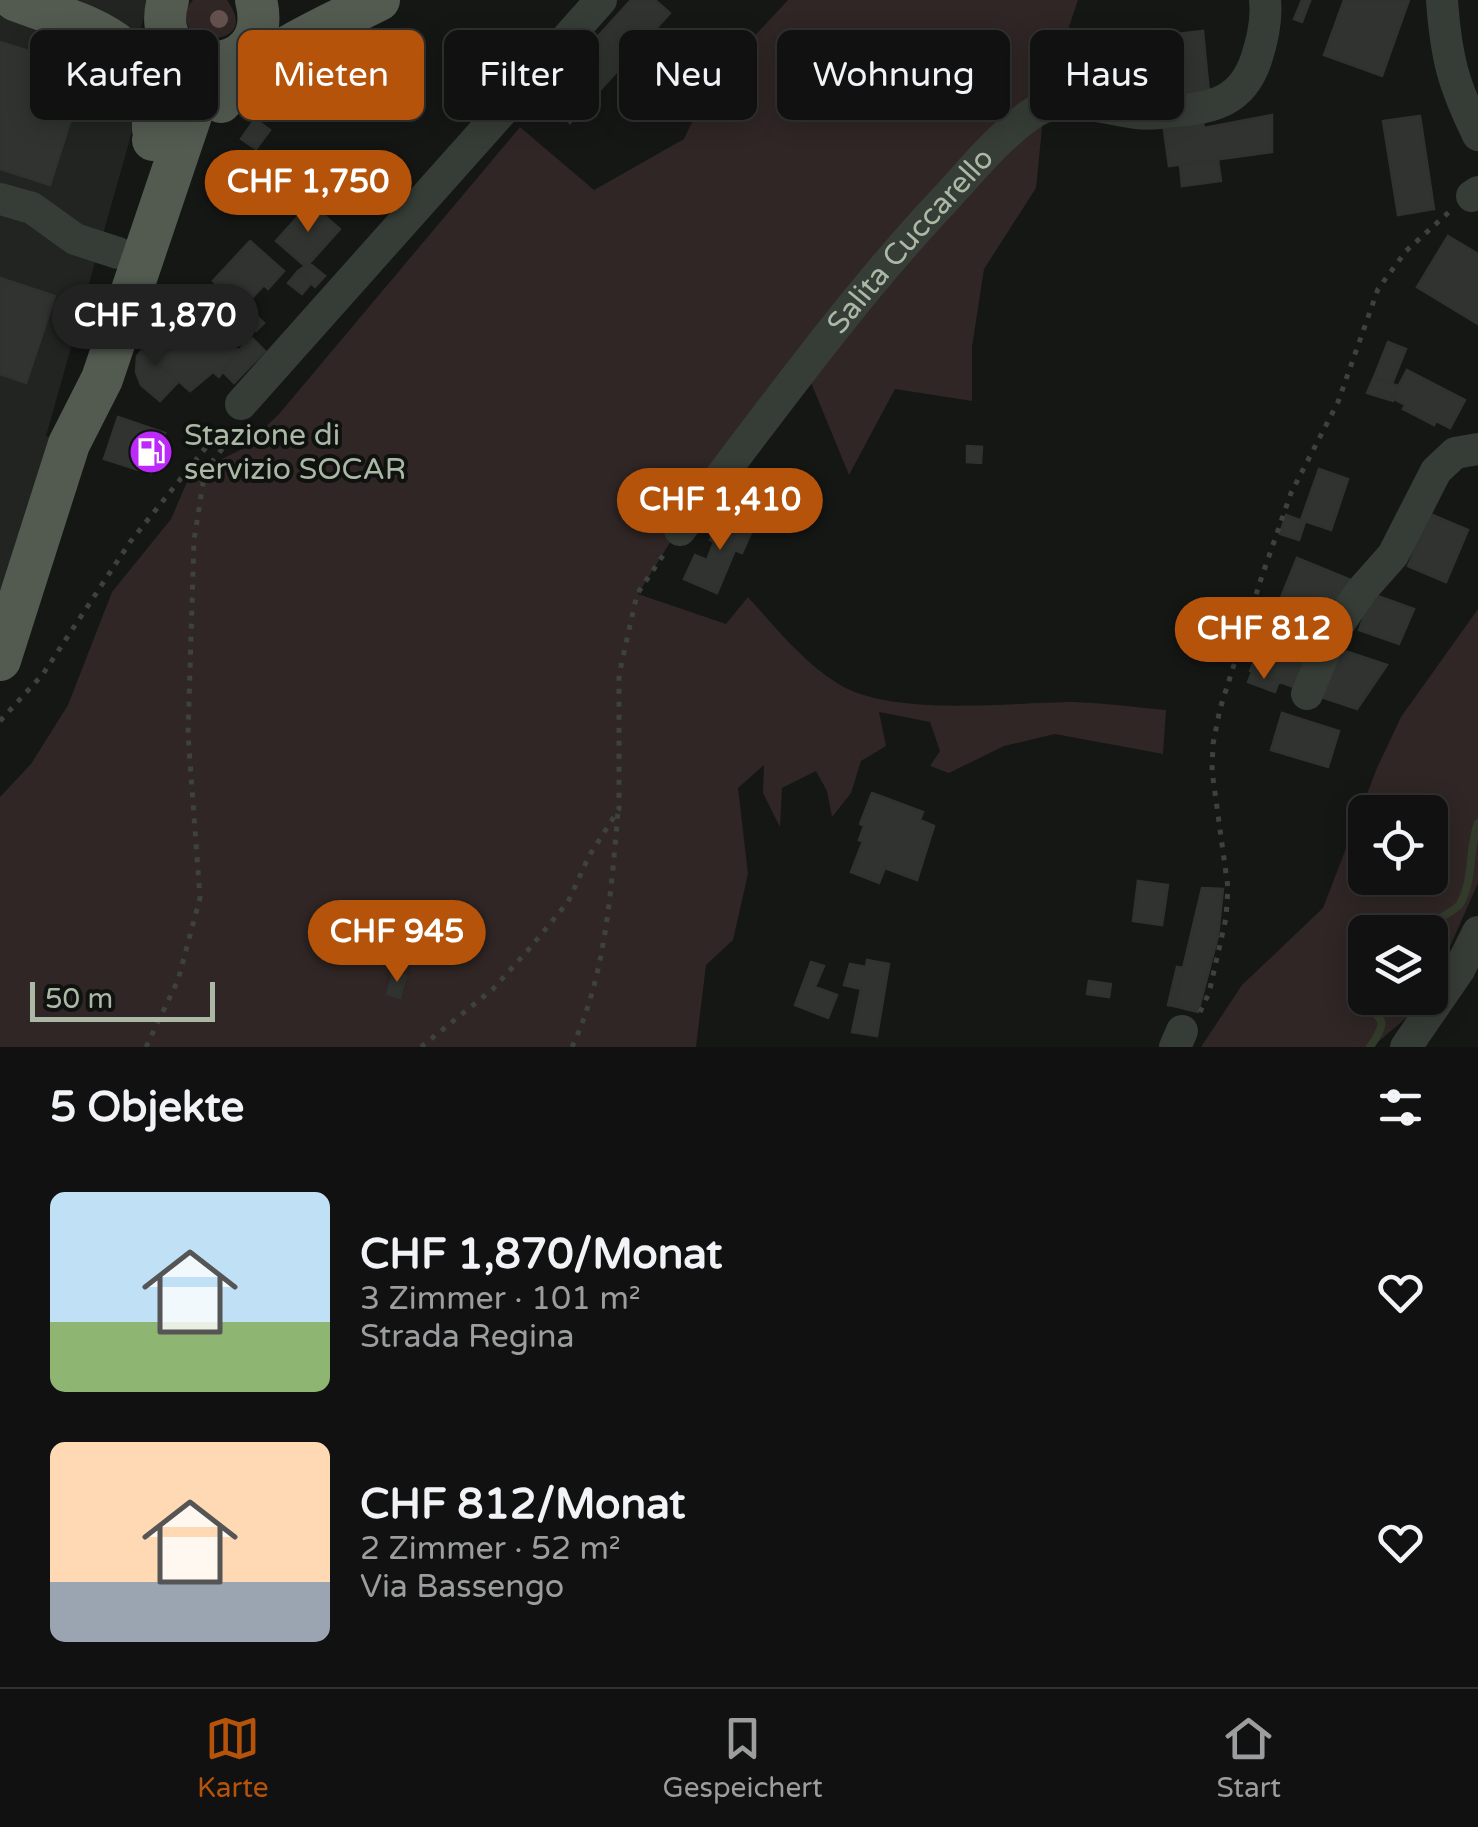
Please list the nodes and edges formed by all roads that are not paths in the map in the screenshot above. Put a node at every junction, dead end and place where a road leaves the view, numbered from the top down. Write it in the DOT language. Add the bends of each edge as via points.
graph roads {
  1 [pos="15,0"];
  2 [pos="256,0"];
  3 [pos="340,0"];
  4 [pos="378,0"];
  5 [pos="600,0"];
  6 [pos="1265,0"];
  7 [pos="1442,0"];
  8 [pos="73,11"];
  9 [pos="170,28"];
  10 [pos="237,56"];
  11 [pos="1478,136"];
  12 [pos="150,150"];
  13 [pos="0,198"];
  14 [pos="126,268"];
  15 [pos="243,412"];
  16 [pos="1478,449"];
  17 [pos="680,530"];
  18 [pos="4,632"];
  19 [pos="1307,694"];
  20 [pos="1478,932"];
  21 [pos="1406,1047"];
  1 -- 8 [label="main road"];
  2 -- 10 [label="main road" via="258,27"];
  3 -- 10 [label="main road"];
  4 -- 14 [label="main road" via="276,54 224,98"];
  5 -- 15 [label="street"];
  6 -- 17 [label="street, Salita Cuccarello" via="1252,74 1236,96 1218,106 1142,114 1059,105 1037,110 1007,133 902,247"];
  7 -- 11 [label="street" via="1455,88"];
  8 -- 9 [label="main road"];
  8 -- 12 [label="main road" via="139,65 152,101"];
  9 -- 10 [label="main road" via="186,56 200,62"];
  9 -- 12 [label="main road" via="175,67"];
  10 -- 14 [label="main road" via="200,88"];
  12 -- 14 [label="main road"];
  13 -- 14 [label="street" via="32,208"];
  14 -- 18 [label="main road" via="102,379 69,444"];
  16 -- 19 [label="street" via="1455,453 1436,470 1393,555 1332,634"];
  20 -- 21 [label="street"];
}
